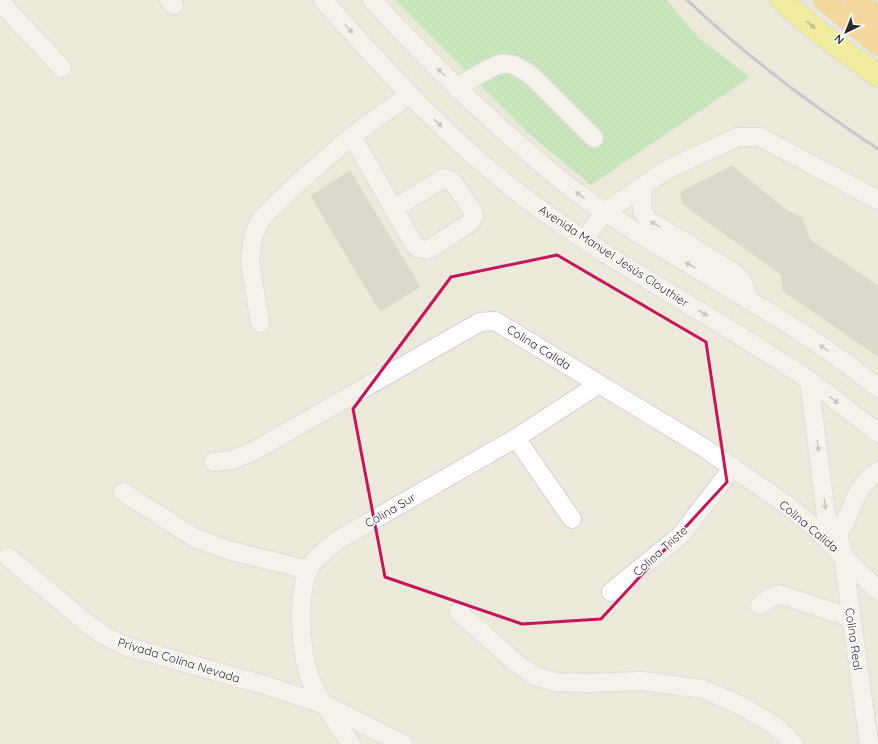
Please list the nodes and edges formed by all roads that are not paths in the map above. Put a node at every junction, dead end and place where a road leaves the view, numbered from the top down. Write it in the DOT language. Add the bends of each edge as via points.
graph roads {
  1 [pos="323,0"];
  2 [pos="372,0"];
  3 [pos="781,0"];
  4 [pos="825,0"];
  5 [pos="857,0"];
  6 [pos="868,0"];
  7 [pos="0,2"];
  8 [pos="878,8"];
  9 [pos="878,18"];
  10 [pos="878,44"];
  11 [pos="62,68"];
  12 [pos="878,76"];
  13 [pos="456,88"];
  14 [pos="409,95"];
  15 [pos="352,136"];
  16 [pos="594,138"];
  17 [pos="642,187"];
  18 [pos="878,200"];
  19 [pos="393,209"];
  20 [pos="605,212"];
  21 [pos="584,239"];
  22 [pos="747,298"];
  23 [pos="260,323"];
  24 [pos="808,380"];
  25 [pos="599,384"];
  26 [pos="878,388"];
  27 [pos="878,433"];
  28 [pos="516,438"];
  29 [pos="214,462"];
  30 [pos="733,467"];
  31 [pos="878,471"];
  32 [pos="123,492"];
  33 [pos="572,519"];
  34 [pos="838,534"];
  35 [pos="843,555"];
  36 [pos="8,557"];
  37 [pos="308,570"];
  38 [pos="878,590"];
  39 [pos="611,592"];
  40 [pos="760,605"];
  41 [pos="459,612"];
  42 [pos="851,618"];
  43 [pos="326,705"];
  44 [pos="351,744"];
  45 [pos="403,744"];
  46 [pos="794,744"];
  47 [pos="869,744"];
  1 -- 14 [label="street, Avenida Manuel Jesús Clouthier, one-way"];
  13 -- 2 [label="street, one-way"];
  3 -- 12 [label="main road, one-way"];
  4 -- 10 [label="highway"];
  5 -- 9 [label="highway"];
  6 -- 8 [label="main road"];
  7 -- 11 [label="street"];
  13 -- 16 [label="street" via="501,64 513,65 533,77"];
  20 -- 13 [label="street, one-way" via="534,158"];
  14 -- 15 [label="street"];
  14 -- 21 [label="street, Avenida Manuel Jesús Clouthier, one-way" via="468,152 529,201"];
  15 -- 19 [label="street"];
  15 -- 23 [label="street" via="280,200 263,217 256,229 250,262"];
  17 -- 18 [label="street" via="666,170 738,137 750,136 760,137"];
  17 -- 20 [label="street"];
  22 -- 17 [label="street, one-way" via="742,280 732,271 648,220 642,211"];
  20 -- 21 [label="street"];
  22 -- 20 [label="street, one-way"];
  21 -- 24 [label="street, Avenida Manuel Jesús Clouthier, one-way"];
  26 -- 22 [label="street, one-way" via="819,345"];
  24 -- 27 [label="street, Avenida Manuel Jesús Clouthier, one-way"];
  24 -- 34 [label="street, Colina Real, one-way" via="826,515"];
  25 -- 28 [label="street, Colina Sur"];
  25 -- 29 [label="street, Colina Calida" via="502,324 495,321 480,322 252,452 232,460"];
  25 -- 30 [label="street, Colina Calida"];
  28 -- 33 [label="street"];
  28 -- 37 [label="street, Colina Sur" via="338,540 320,554"];
  30 -- 35 [label="street, Colina Calida" via="792,510"];
  30 -- 39 [label="street, Colina Triste" via="681,535"];
  31 -- 34 [label="street" via="856,492 848,518"];
  32 -- 37 [label="street" via="195,538 228,550"];
  34 -- 35 [label="street, Colina Real"];
  35 -- 38 [label="street, Colina Calida"];
  35 -- 42 [label="street, Colina Real"];
  36 -- 43 [label="street, Privada Colina Nevada" via="89,625 125,646"];
  37 -- 43 [label="street, Colina Sur" via="302,605 303,654 317,693"];
  40 -- 42 [label="street" via="779,594"];
  41 -- 46 [label="street" via="515,662 535,676 555,682 642,681 703,689 740,705 774,725"];
  42 -- 47 [label="street, Colina Real"];
  43 -- 44 [label="street, Colina Sur"];
  43 -- 45 [label="street, Privada Colina Nevada"];
}
